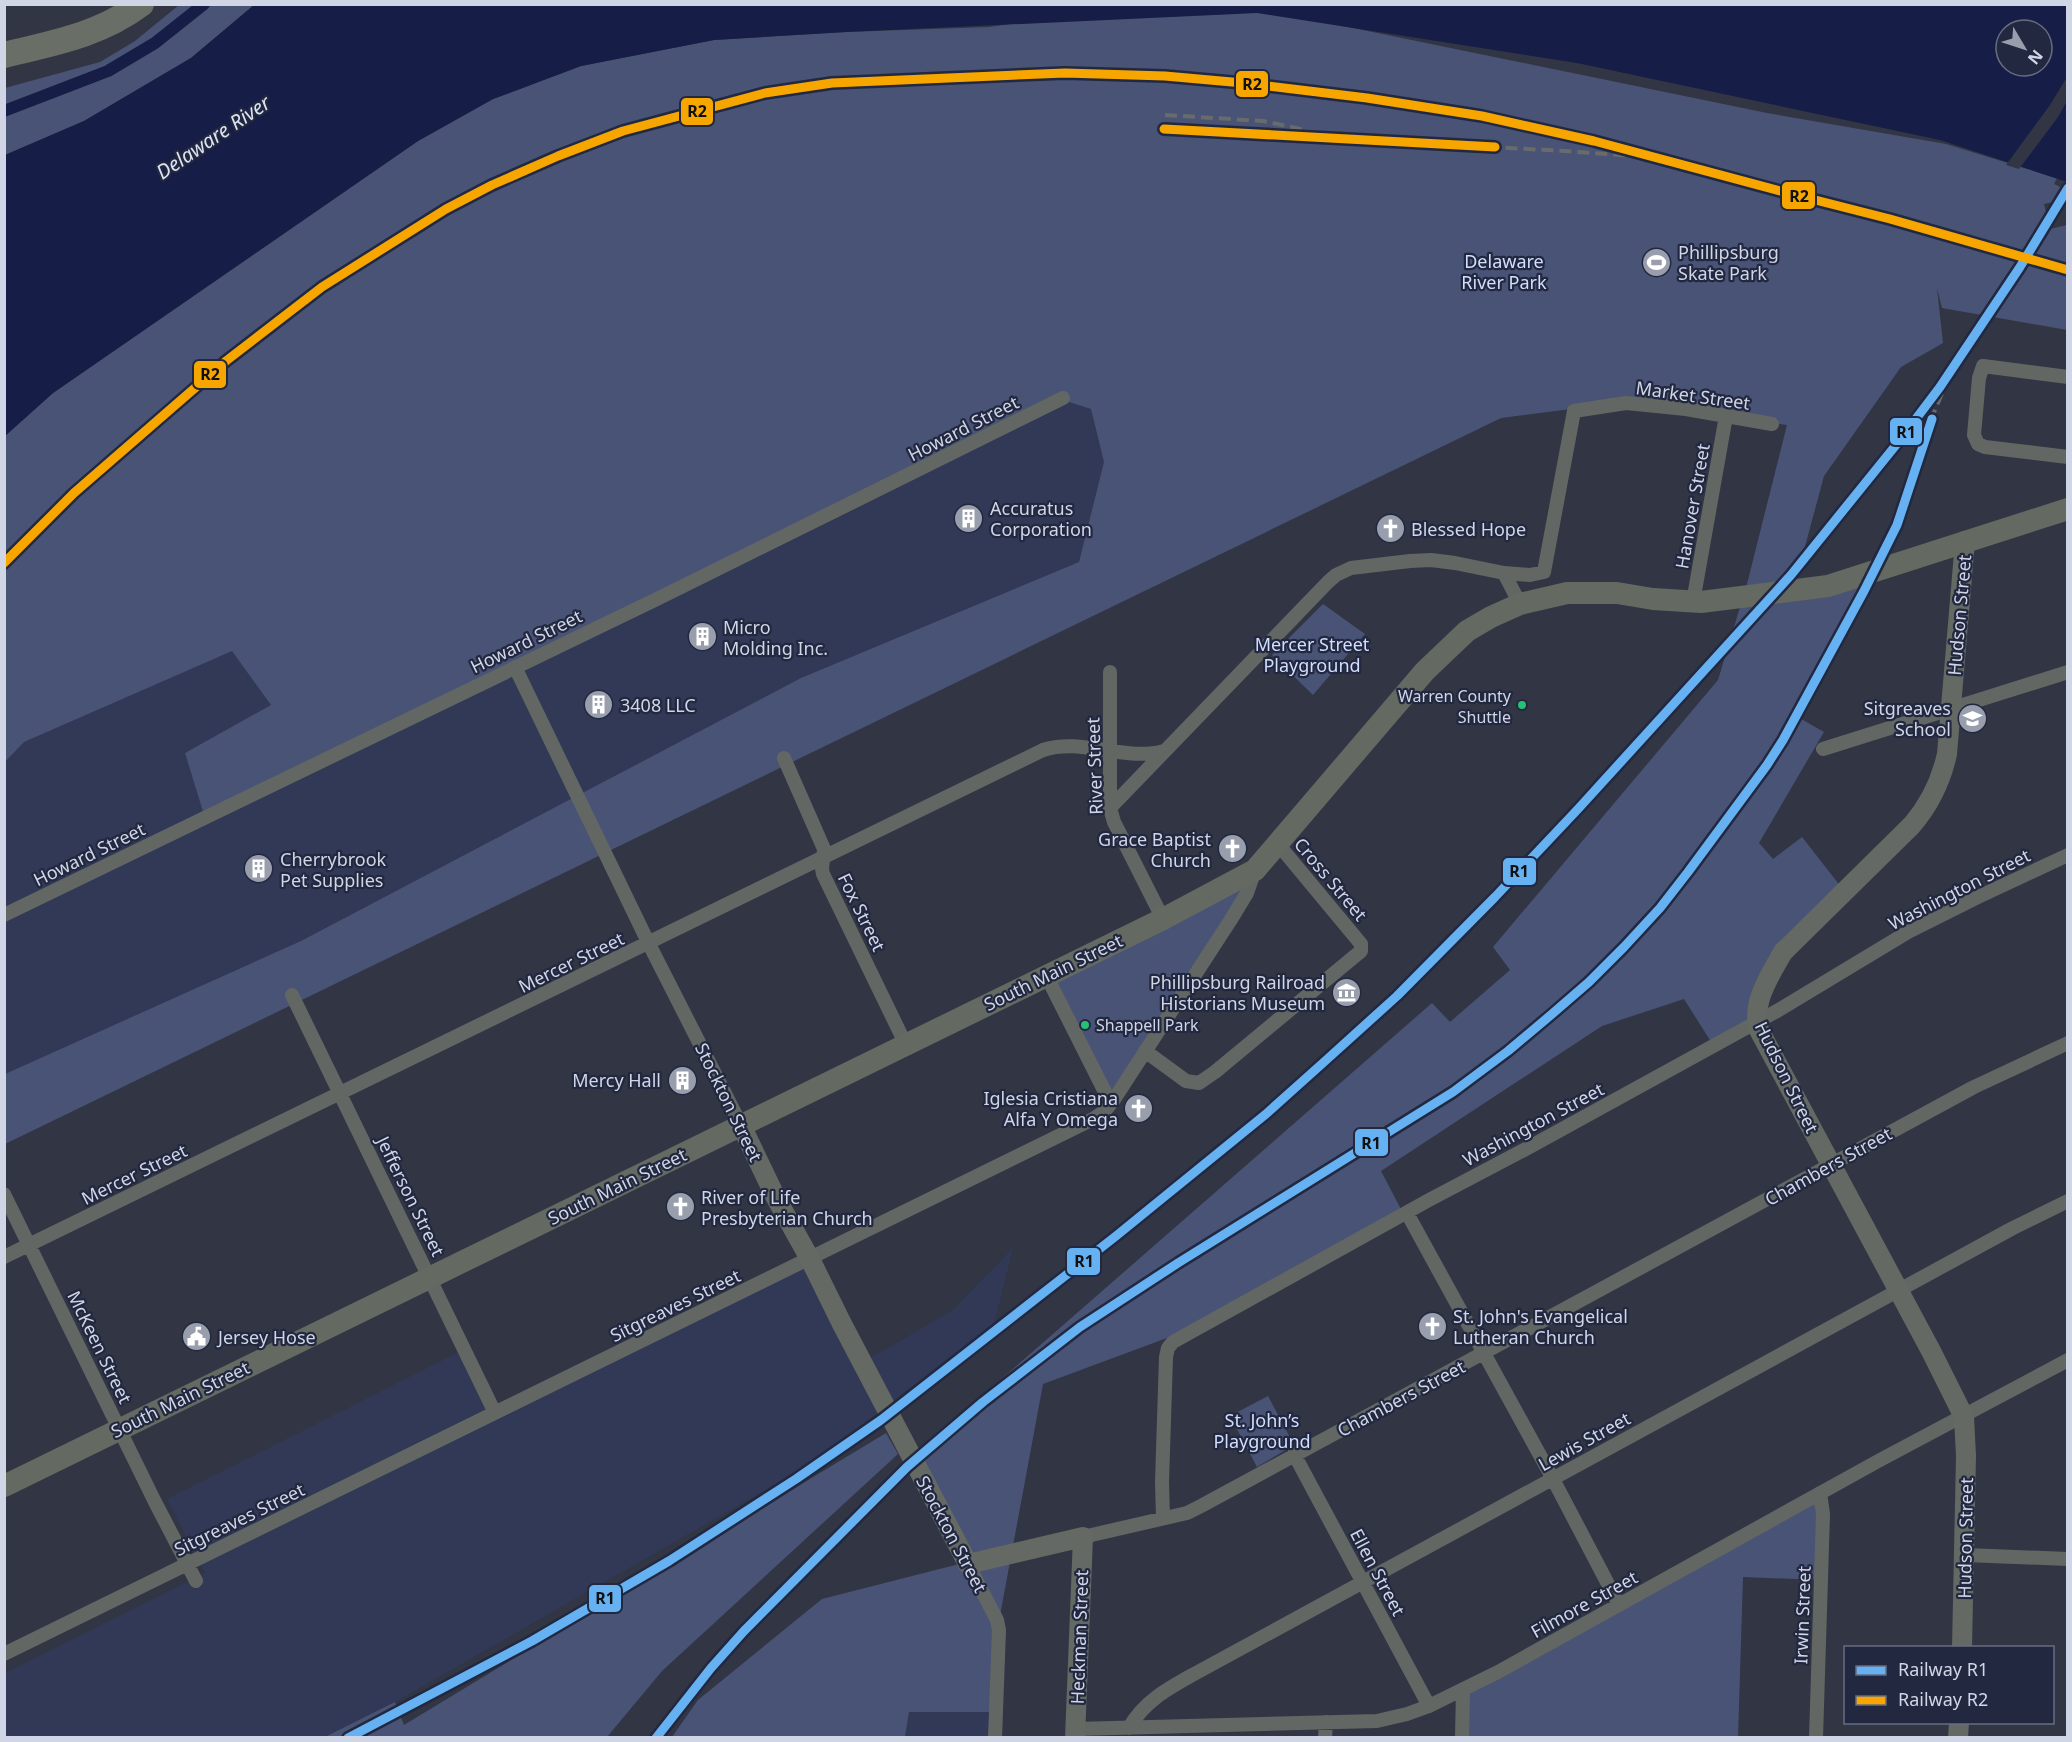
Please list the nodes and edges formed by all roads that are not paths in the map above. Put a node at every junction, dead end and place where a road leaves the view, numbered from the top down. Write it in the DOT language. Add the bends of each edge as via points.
graph roads {
  1 [pos="141,4"];
  2 [pos="4,55"];
  3 [pos="2061,376"];
  4 [pos="1063,398"];
  5 [pos="1726,416"];
  6 [pos="1772,424"];
  7 [pos="2067,457"];
  8 [pos="2067,509"];
  9 [pos="1965,541"];
  10 [pos="1504,573"];
  11 [pos="1693,602"];
  12 [pos="1520,604"];
  13 [pos="515,667"];
  14 [pos="1110,672"];
  15 [pos="2067,672"];
  16 [pos="1950,710"];
  17 [pos="1824,749"];
  18 [pos="1110,750"];
  19 [pos="1164,751"];
  20 [pos="784,758"];
  21 [pos="1110,808"];
  22 [pos="1278,844"];
  23 [pos="2067,855"];
  24 [pos="825,856"];
  25 [pos="1255,870"];
  26 [pos="4,915"];
  27 [pos="1163,919"];
  28 [pos="649,944"];
  29 [pos="1046,975"];
  30 [pos="292,995"];
  31 [pos="1757,1022"];
  32 [pos="2067,1043"];
  33 [pos="906,1045"];
  34 [pos="1145,1051"];
  35 [pos="341,1093"];
  36 [pos="1113,1101"];
  37 [pos="741,1125"];
  38 [pos="1831,1165"];
  39 [pos="4,1194"];
  40 [pos="2067,1201"];
  41 [pos="1407,1213"];
  42 [pos="30,1245"];
  43 [pos="4,1257"];
  44 [pos="810,1259"];
  45 [pos="431,1279"];
  46 [pos="1899,1290"];
  47 [pos="1483,1354"];
  48 [pos="2067,1360"];
  49 [pos="495,1413"];
  50 [pos="1964,1417"];
  51 [pos="120,1429"];
  52 [pos="1294,1454"];
  53 [pos="1553,1479"];
  54 [pos="4,1486"];
  55 [pos="1820,1494"];
  56 [pos="1163,1518"];
  57 [pos="1083,1537"];
  58 [pos="1965,1555"];
  59 [pos="2067,1559"];
  60 [pos="188,1564"];
  61 [pos="968,1564"];
  62 [pos="196,1581"];
  63 [pos="1363,1582"];
  64 [pos="1619,1605"];
  65 [pos="1962,1646"];
  66 [pos="4,1654"];
  67 [pos="1463,1689"];
  68 [pos="1429,1706"];
  69 [pos="1326,1722"];
  70 [pos="1129,1728"];
  71 [pos="1206,1732"];
  72 [pos="1075,1733"];
  73 [pos="995,1737"];
  74 [pos="1325,1737"];
  75 [pos="1462,1737"];
  76 [pos="1816,1737"];
  1 -- 2 [label="highway" via="80,37"];
  3 -- 7 [label="street" via="1983,366 1974,435 1978,444 1985,447"];
  4 -- 13 [label="street, Howard Street"];
  5 -- 6 [label="street, Market Street"];
  5 -- 10 [label="street, Market Street" via="1626,403 1574,411 1546,568 1541,574"];
  5 -- 11 [label="street, Hanover Street"];
  8 -- 9 [label="main road, South Main Street"];
  9 -- 11 [label="main road, South Main Street" via="1828,586"];
  9 -- 16 [label="street, Hudson Street"];
  10 -- 12 [label="street"];
  10 -- 19 [label="street" via="1431,560 1345,569"];
  11 -- 12 [label="main road, South Main Street" via="1586,592"];
  12 -- 22 [label="main road, South Main Street" via="1467,631 1425,671"];
  13 -- 26 [label="street, Howard Street"];
  13 -- 28 [label="street, Stockton Street"];
  14 -- 18 [label="street, River Street"];
  15 -- 16 [label="street"];
  16 -- 17 [label="street"];
  16 -- 31 [label="street, Hudson Street" via="1943,770 1927,806 1783,952 1757,1006"];
  18 -- 19 [label="street, Mercer Street"];
  18 -- 21 [label="street, River Street"];
  18 -- 24 [label="street, Mercer Street" via="1062,746 1043,750"];
  19 -- 21 [label="street"];
  20 -- 24 [label="street, Fox Street"];
  21 -- 27 [label="street, River Street"];
  22 -- 25 [label="main road, South Main Street"];
  22 -- 34 [label="street, Cross Street" via="1361,944 1361,951 1199,1083 1186,1081"];
  23 -- 31 [label="street, Washington Street" via="1908,932"];
  24 -- 28 [label="street, Mercer Street"];
  24 -- 33 [label="street, Fox Street" via="824,874"];
  25 -- 27 [label="main road, South Main Street"];
  25 -- 34 [label="street, Sitgreaves Street" via="1230,921"];
  27 -- 29 [label="main road, South Main Street"];
  28 -- 35 [label="street, Mercer Street"];
  28 -- 37 [label="street, Stockton Street"];
  29 -- 33 [label="main road, South Main Street"];
  29 -- 36 [label="street"];
  30 -- 35 [label="street, Jefferson Street"];
  31 -- 38 [label="street, Hudson Street"];
  31 -- 41 [label="street, Washington Street"];
  32 -- 38 [label="street, Chambers Street" via="1974,1087"];
  33 -- 37 [label="main road, South Main Street"];
  34 -- 36 [label="street, Sitgreaves Street"];
  35 -- 42 [label="street, Mercer Street"];
  35 -- 45 [label="street, Jefferson Street"];
  36 -- 44 [label="street, Sitgreaves Street" via="1105,1111 1079,1127"];
  37 -- 44 [label="street, Stockton Street"];
  37 -- 45 [label="main road, South Main Street"];
  38 -- 46 [label="street, Hudson Street"];
  38 -- 47 [label="street, Chambers Street"];
  39 -- 42 [label="street, McKeen Street"];
  40 -- 46 [label="street, Lewis Street"];
  41 -- 47 [label="street"];
  41 -- 56 [label="street, Washington Street" via="1181,1337 1168,1348"];
  42 -- 43 [label="street, Mercer Street"];
  42 -- 51 [label="street, McKeen Street"];
  44 -- 49 [label="street, Sitgreaves Street"];
  44 -- 61 [label="street, Stockton Street"];
  45 -- 49 [label="street, Jefferson Street"];
  45 -- 51 [label="main road, South Main Street"];
  46 -- 50 [label="street, Hudson Street"];
  46 -- 53 [label="street, Lewis Street"];
  47 -- 52 [label="street, Chambers Street"];
  47 -- 53 [label="street"];
  48 -- 50 [label="street, Filmore Street"];
  49 -- 60 [label="street, Sitgreaves Street"];
  50 -- 55 [label="street, Filmore Street"];
  50 -- 58 [label="street, Hudson Street"];
  51 -- 54 [label="main road, South Main Street"];
  51 -- 60 [label="street, McKeen Street"];
  52 -- 56 [label="street, Chambers Street" via="1194,1509"];
  52 -- 63 [label="street, Ellen Street"];
  53 -- 63 [label="street, Lewis Street"];
  53 -- 64 [label="street"];
  55 -- 64 [label="street, Filmore Street"];
  55 -- 76 [label="street, Irwin Street" via="1823,1514"];
  56 -- 57 [label="street, Chambers Street"];
  57 -- 61 [label="street, Chambers Street"];
  57 -- 72 [label="street, Heckman Street"];
  58 -- 59 [label="street"];
  58 -- 65 [label="street, Hudson Street"];
  60 -- 62 [label="street, McKeen Street"];
  60 -- 66 [label="street, Sitgreaves Street"];
  61 -- 73 [label="street, Stockton Street" via="999,1630"];
  63 -- 68 [label="street, Ellen Street"];
  63 -- 70 [label="street, Lewis Street" via="1175,1684 1143,1707"];
  64 -- 67 [label="street, Filmore Street"];
  67 -- 68 [label="street, Filmore Street"];
  67 -- 75 [label="street"];
  68 -- 69 [label="street, Filmore Street" via="1377,1721"];
  69 -- 71 [label="street, Filmore Street"];
  69 -- 74 [label="street"];
  70 -- 71 [label="street, Filmore Street"];
  70 -- 72 [label="street, Filmore Street"];
}
